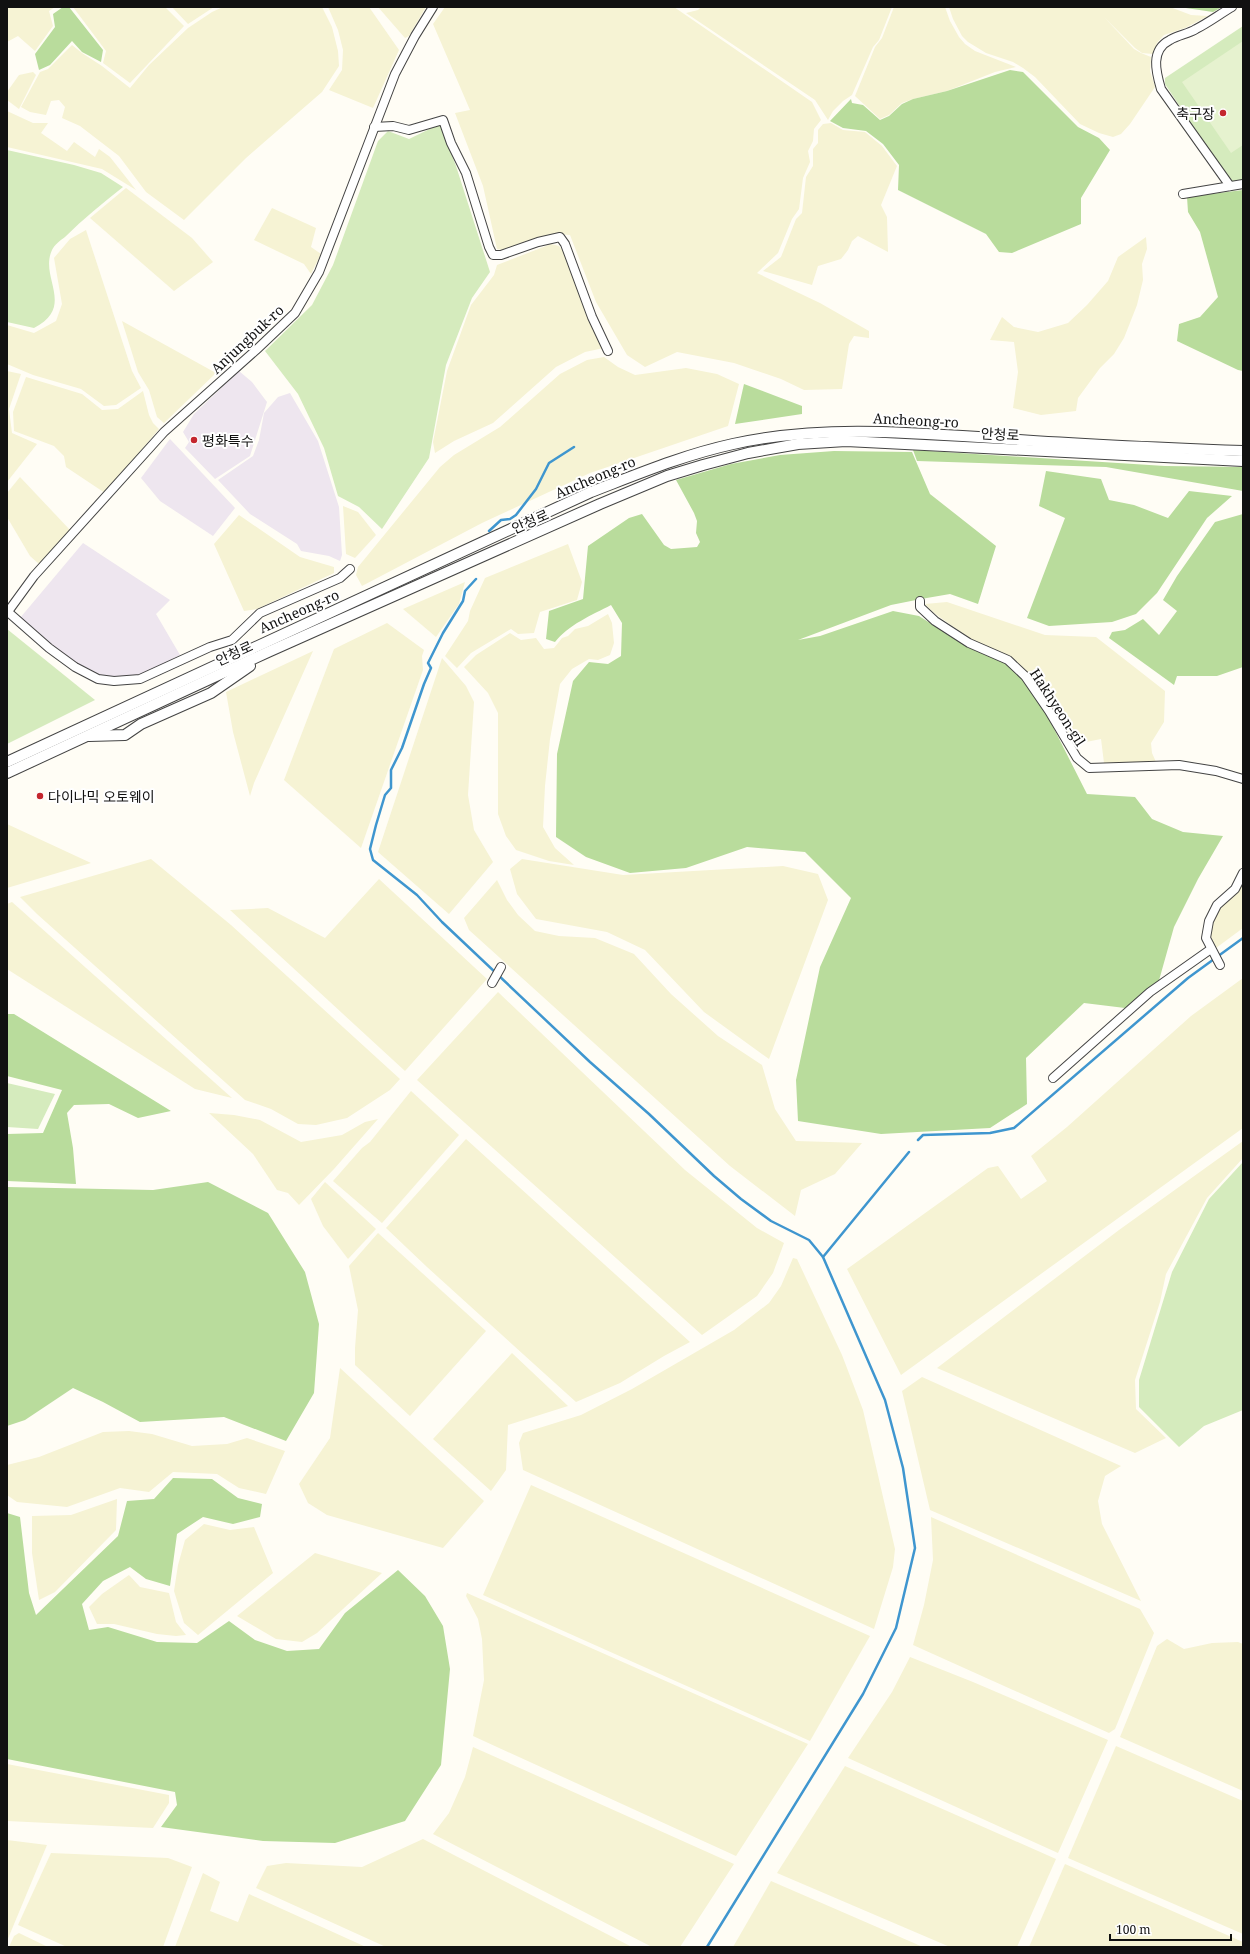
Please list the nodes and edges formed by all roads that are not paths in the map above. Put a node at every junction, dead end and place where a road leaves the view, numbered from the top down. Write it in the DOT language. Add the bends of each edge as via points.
graph roads {
  1 [pos="433,7"];
  2 [pos="1232,7"];
  3 [pos="374,127"];
  4 [pos="1243,184"];
  5 [pos="1230,186"];
  6 [pos="1183,194"];
  7 [pos="608,351"];
  8 [pos="1243,451"];
  9 [pos="1243,461"];
  10 [pos="350,569"];
  11 [pos="920,601"];
  12 [pos="7,613"];
  13 [pos="268,652"];
  14 [pos="84,736"];
  15 [pos="7,762"];
  16 [pos="7,773"];
  17 [pos="1243,779"];
  18 [pos="1243,873"];
  19 [pos="1211,949"];
  20 [pos="1220,965"];
  21 [pos="501,968"];
  22 [pos="492,983"];
  23 [pos="1053,1078"];
  1 -- 3 [label="street, Anjungbuk-ro" via="395,74"];
  2 -- 5 [label="street" via="1194,30 1168,40 1156,57 1155,71 1161,89"];
  3 -- 7 [label="street" via="393,126 409,130 443,120 466,173 493,255 501,255 560,237"];
  3 -- 12 [label="street, Anjungbuk-ro" via="319,272 295,312 164,432 34,576"];
  4 -- 5 [label="street"];
  5 -- 6 [label="street"];
  8 -- 15 [label="street, Ancheong-ro" via="896,432 844,432 783,436 679,457 591,492"];
  9 -- 13 [label="street, 안청로" via="846,441 798,444 703,464 667,476"];
  10 -- 12 [label="street" via="340,578 260,613 232,640 210,647 140,679 98,679 75,667"];
  11 -- 17 [label="street, Hakhyeon-gil" via="920,607 935,621 969,643 1008,660 1025,676 1077,758 1089,768 1179,765 1222,772"];
  13 -- 14 [label="street, 안청로"];
  13 -- 14 [label="street" via="212,692 141,724 125,735"];
  14 -- 16 [label="street, 안청로"];
  18 -- 19 [label="street" via="1235,890 1217,906 1209,921 1206,938"];
  19 -- 20 [label="street"];
  19 -- 23 [label="street" via="1150,992"];
  21 -- 22 [label="street"];
}
